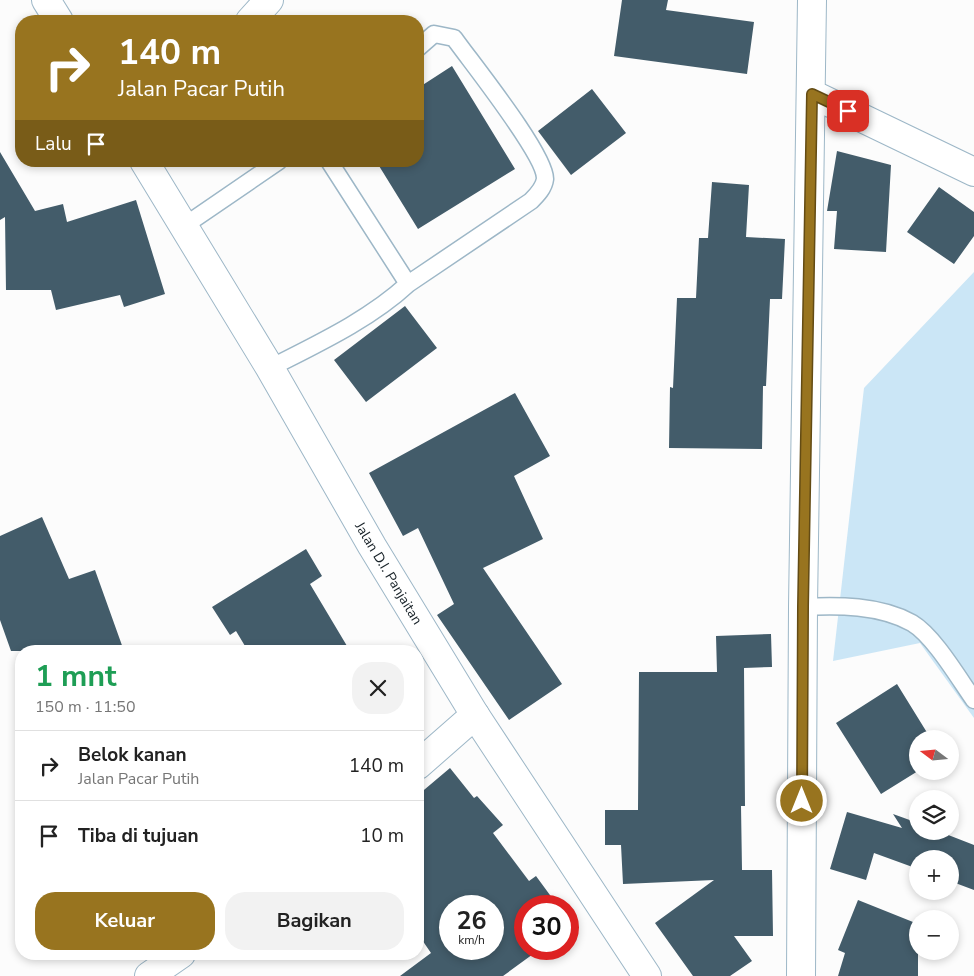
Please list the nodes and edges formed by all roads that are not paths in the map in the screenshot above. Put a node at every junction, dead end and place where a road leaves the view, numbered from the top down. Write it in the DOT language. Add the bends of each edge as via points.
graph roads {
  1 [pos="46,0"];
  2 [pos="269,0"];
  3 [pos="812,0"];
  4 [pos="55,15"];
  5 [pos="255,15"];
  6 [pos="424,43"];
  7 [pos="812,94"];
  8 [pos="148,167"];
  9 [pos="270,167"];
  10 [pos="333,167"];
  11 [pos="974,172"];
  12 [pos="184,226"];
  13 [pos="408,284"];
  14 [pos="270,368"];
  15 [pos="803,607"];
  16 [pos="974,700"];
  17 [pos="475,715"];
  18 [pos="424,760"];
  19 [pos="172,960"];
  20 [pos="149,976"];
  21 [pos="647,976"];
  22 [pos="802,976"];
  1 -- 4 [label="street"];
  2 -- 5 [label="street"];
  3 -- 7 [label="street"];
  6 -- 13 [label="lane" via="434,34 454,38 528,141 544,170 545,179 543,188 531,201"];
  7 -- 11 [label="street"];
  7 -- 15 [label="street"];
  8 -- 12 [label="street, Jalan D.I. Panjaitan"];
  9 -- 12 [label="lane"];
  10 -- 13 [label="lane"];
  12 -- 14 [label="street, Jalan D.I. Panjaitan"];
  13 -- 14 [label="lane" via="386,302"];
  14 -- 17 [label="street, Jalan D.I. Panjaitan" via="372,546"];
  15 -- 16 [label="lane" via="860,608 888,613 912,623 942,653"];
  15 -- 22 [label="street"];
  17 -- 18 [label="street"];
  17 -- 21 [label="street, Jalan D.I. Panjaitan"];
  19 -- 20 [label="street"];
}
